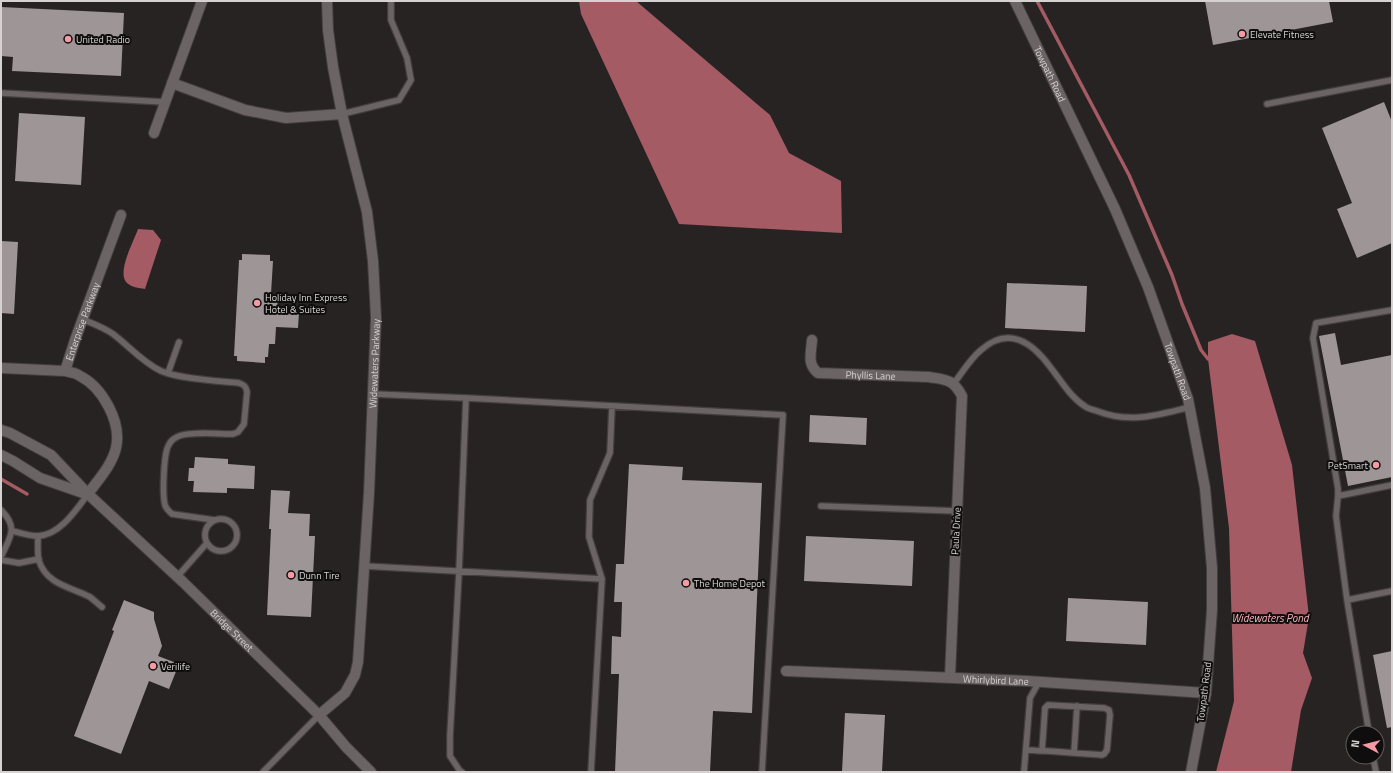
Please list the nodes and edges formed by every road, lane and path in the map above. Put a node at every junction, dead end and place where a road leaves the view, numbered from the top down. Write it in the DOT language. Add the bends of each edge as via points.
graph roads {
  1 [pos="202,1"];
  2 [pos="327,1"];
  3 [pos="391,1"];
  4 [pos="1015,1"];
  5 [pos="1392,80"];
  6 [pos="172,83"];
  7 [pos="1,93"];
  8 [pos="165,102"];
  9 [pos="1267,104"];
  10 [pos="342,114"];
  11 [pos="154,133"];
  12 [pos="121,215"];
  13 [pos="1392,310"];
  14 [pos="82,319"];
  15 [pos="812,340"];
  16 [pos="179,342"];
  17 [pos="1,368"];
  18 [pos="65,371"];
  19 [pos="168,374"];
  20 [pos="956,385"];
  21 [pos="373,394"];
  22 [pos="466,398"];
  23 [pos="612,406"];
  24 [pos="1190,407"];
  25 [pos="1,430"];
  26 [pos="1,455"];
  27 [pos="1392,485"];
  28 [pos="88,494"];
  29 [pos="1338,496"];
  30 [pos="821,506"];
  31 [pos="1,510"];
  32 [pos="957,511"];
  33 [pos="214,520"];
  34 [pos="13,531"];
  35 [pos="38,536"];
  36 [pos="207,543"];
  37 [pos="1,558"];
  38 [pos="39,559"];
  39 [pos="364,566"];
  40 [pos="459,572"];
  41 [pos="177,577"];
  42 [pos="602,579"];
  43 [pos="1392,591"];
  44 [pos="1347,600"];
  45 [pos="102,606"];
  46 [pos="786,671"];
  47 [pos="950,677"];
  48 [pos="1039,682"];
  49 [pos="1206,693"];
  50 [pos="1077,706"];
  51 [pos="319,715"];
  52 [pos="1368,725"];
  53 [pos="1026,750"];
  54 [pos="1042,751"];
  55 [pos="1074,753"];
  56 [pos="263,772"];
  57 [pos="371,772"];
  58 [pos="462,772"];
  59 [pos="591,772"];
  60 [pos="762,772"];
  61 [pos="1024,772"];
  62 [pos="1191,772"];
  1 -- 6 [label="street"];
  2 -- 10 [label="street, Widewaters Parkway" via="328,30"];
  3 -- 10 [label="lane" via="391,20 407,58 411,80 399,100"];
  4 -- 24 [label="street, Towpath Road" via="1115,208 1155,306"];
  5 -- 9 [label="lane"];
  6 -- 8 [label="street"];
  6 -- 10 [label="street" via="245,110 286,118"];
  7 -- 8 [label="lane"];
  8 -- 11 [label="street"];
  10 -- 21 [label="street, Widewaters Parkway" via="367,212 373,261 376,317"];
  12 -- 14 [label="street, Enterprise Parkway"];
  13 -- 29 [label="lane" via="1316,323 1312,338"];
  14 -- 18 [label="street, Enterprise Parkway"];
  14 -- 19 [label="lane" via="113,334 139,357"];
  15 -- 20 [label="street, Phyllis Lane" via="811,363 818,373 929,377"];
  16 -- 19 [label="lane"];
  17 -- 18 [label="street"];
  18 -- 28 [label="street, Enterprise Parkway" via="79,375 103,397 112,413 116,429 117,447 112,461"];
  19 -- 33 [label="lane" via="239,383 246,387 244,424 238,432 184,434 172,440 165,459 164,498 168,510 172,514"];
  20 -- 24 [label="lane" via="980,350 993,341 1008,338 1022,340 1032,346 1070,394 1086,407 1128,419"];
  20 -- 32 [label="street, Paula Drive" via="962,396"];
  21 -- 22 [label="lane"];
  21 -- 39 [label="street, Widewaters Parkway"];
  22 -- 23 [label="lane"];
  22 -- 40 [label="lane"];
  23 -- 42 [label="lane" via="610,453 590,500 589,536"];
  23 -- 60 [label="lane" via="783,415"];
  24 -- 49 [label="street, Towpath Road" via="1205,488 1212,568 1212,610"];
  25 -- 28 [label="street, Bridge Street" via="51,455"];
  26 -- 28 [label="street, Bridge Street" via="40,478"];
  27 -- 29 [label="lane"];
  28 -- 35 [label="lane" via="68,521"];
  28 -- 41 [label="street, Bridge Street"];
  29 -- 44 [label="lane" via="1336,516"];
  30 -- 32 [label="lane"];
  31 -- 34 [label="lane" via="10,521"];
  32 -- 47 [label="street, Paula Drive"];
  33 -- 36 [label="lane" via="205,532"];
  33 -- 36 [label="lane" via="225,519 234,524 237,539 227,550 216,550"];
  34 -- 35 [label="lane"];
  34 -- 37 [label="lane"];
  35 -- 38 [label="lane"];
  36 -- 41 [label="lane"];
  37 -- 38 [label="lane" via="19,563"];
  38 -- 45 [label="lane" via="51,579 90,597"];
  39 -- 40 [label="lane"];
  39 -- 51 [label="street, Widewaters Parkway" via="355,675 345,693"];
  40 -- 42 [label="lane"];
  40 -- 58 [label="lane" via="450,756"];
  41 -- 51 [label="street, Bridge Street"];
  42 -- 59 [label="lane"];
  43 -- 44 [label="lane"];
  44 -- 52 [label="lane"];
  46 -- 47 [label="street, Whirlybird Lane"];
  47 -- 48 [label="street, Whirlybird Lane"];
  48 -- 49 [label="street, Whirlybird Lane"];
  48 -- 53 [label="lane" via="1030,698"];
  49 -- 62 [label="street, Towpath Road"];
  50 -- 54 [label="lane" via="1048,705 1045,708"];
  50 -- 55 [label="lane"];
  50 -- 55 [label="lane" via="1107,708 1110,715 1106,753"];
  51 -- 56 [label="lane"];
  51 -- 57 [label="street, Bridge Street"];
  53 -- 54 [label="lane"];
  53 -- 61 [label="lane"];
  54 -- 55 [label="lane"];
}
